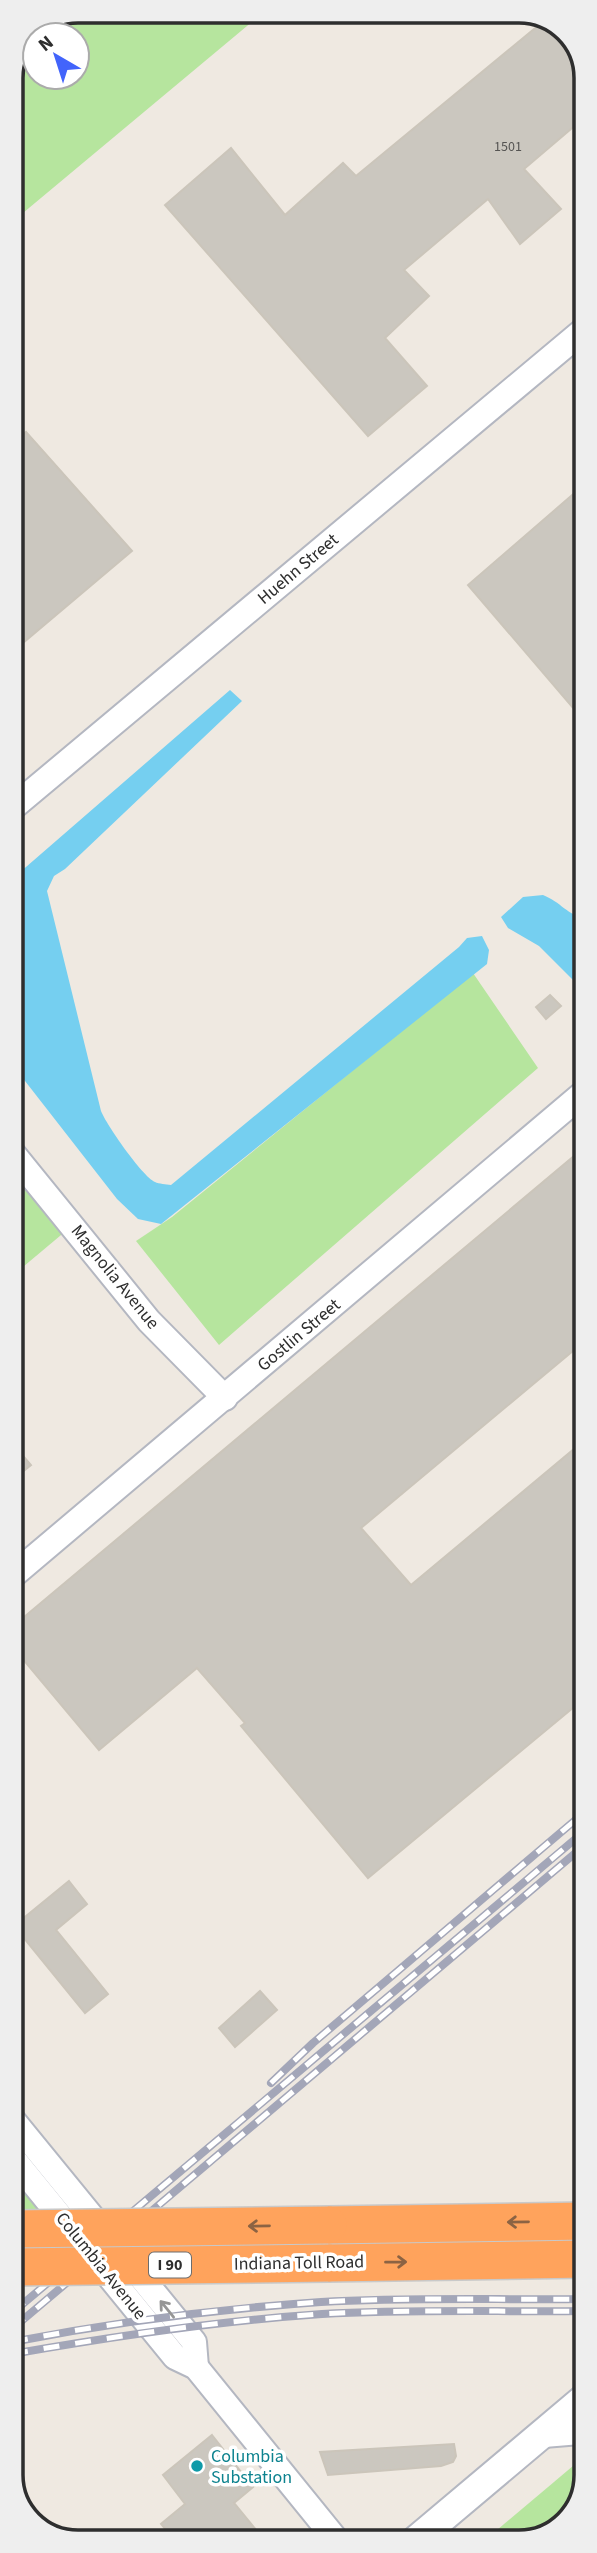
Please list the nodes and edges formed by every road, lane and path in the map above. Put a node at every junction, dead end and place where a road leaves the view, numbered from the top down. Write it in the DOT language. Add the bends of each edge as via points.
graph roads {
  1 [pos="574,337"];
  2 [pos="23,799"];
  3 [pos="574,1101"];
  4 [pos="23,1166"];
  5 [pos="225,1398"];
  6 [pos="23,1567"];
  7 [pos="23,2132"];
  8 [pos="23,2170"];
  9 [pos="574,2221"];
  10 [pos="23,2229"];
  11 [pos="574,2259"];
  12 [pos="23,2267"];
  13 [pos="196,2367"];
  14 [pos="574,2407"];
  15 [pos="574,2435"];
  16 [pos="538,2438"];
  17 [pos="328,2530"];
  18 [pos="429,2530"];
  1 -- 2 [label="street, Huehn Street"];
  3 -- 5 [label="street, Gostlin Street"];
  4 -- 5 [label="street, Magnolia Avenue" via="149,1321"];
  5 -- 6 [label="street, Gostlin Street"];
  13 -- 7 [label="street, Columbia Avenue, one-way" via="194,2342"];
  8 -- 13 [label="street, Columbia Avenue" via="175,2357"];
  9 -- 10 [label="highway, I 90, one-way, bridge"];
  12 -- 11 [label="highway, Indiana Toll Road / I 90, one-way, bridge"];
  13 -- 17 [label="street, Columbia Avenue"];
  14 -- 16 [label="main road"];
  15 -- 16 [label="street"];
  16 -- 18 [label="main road"];
}
